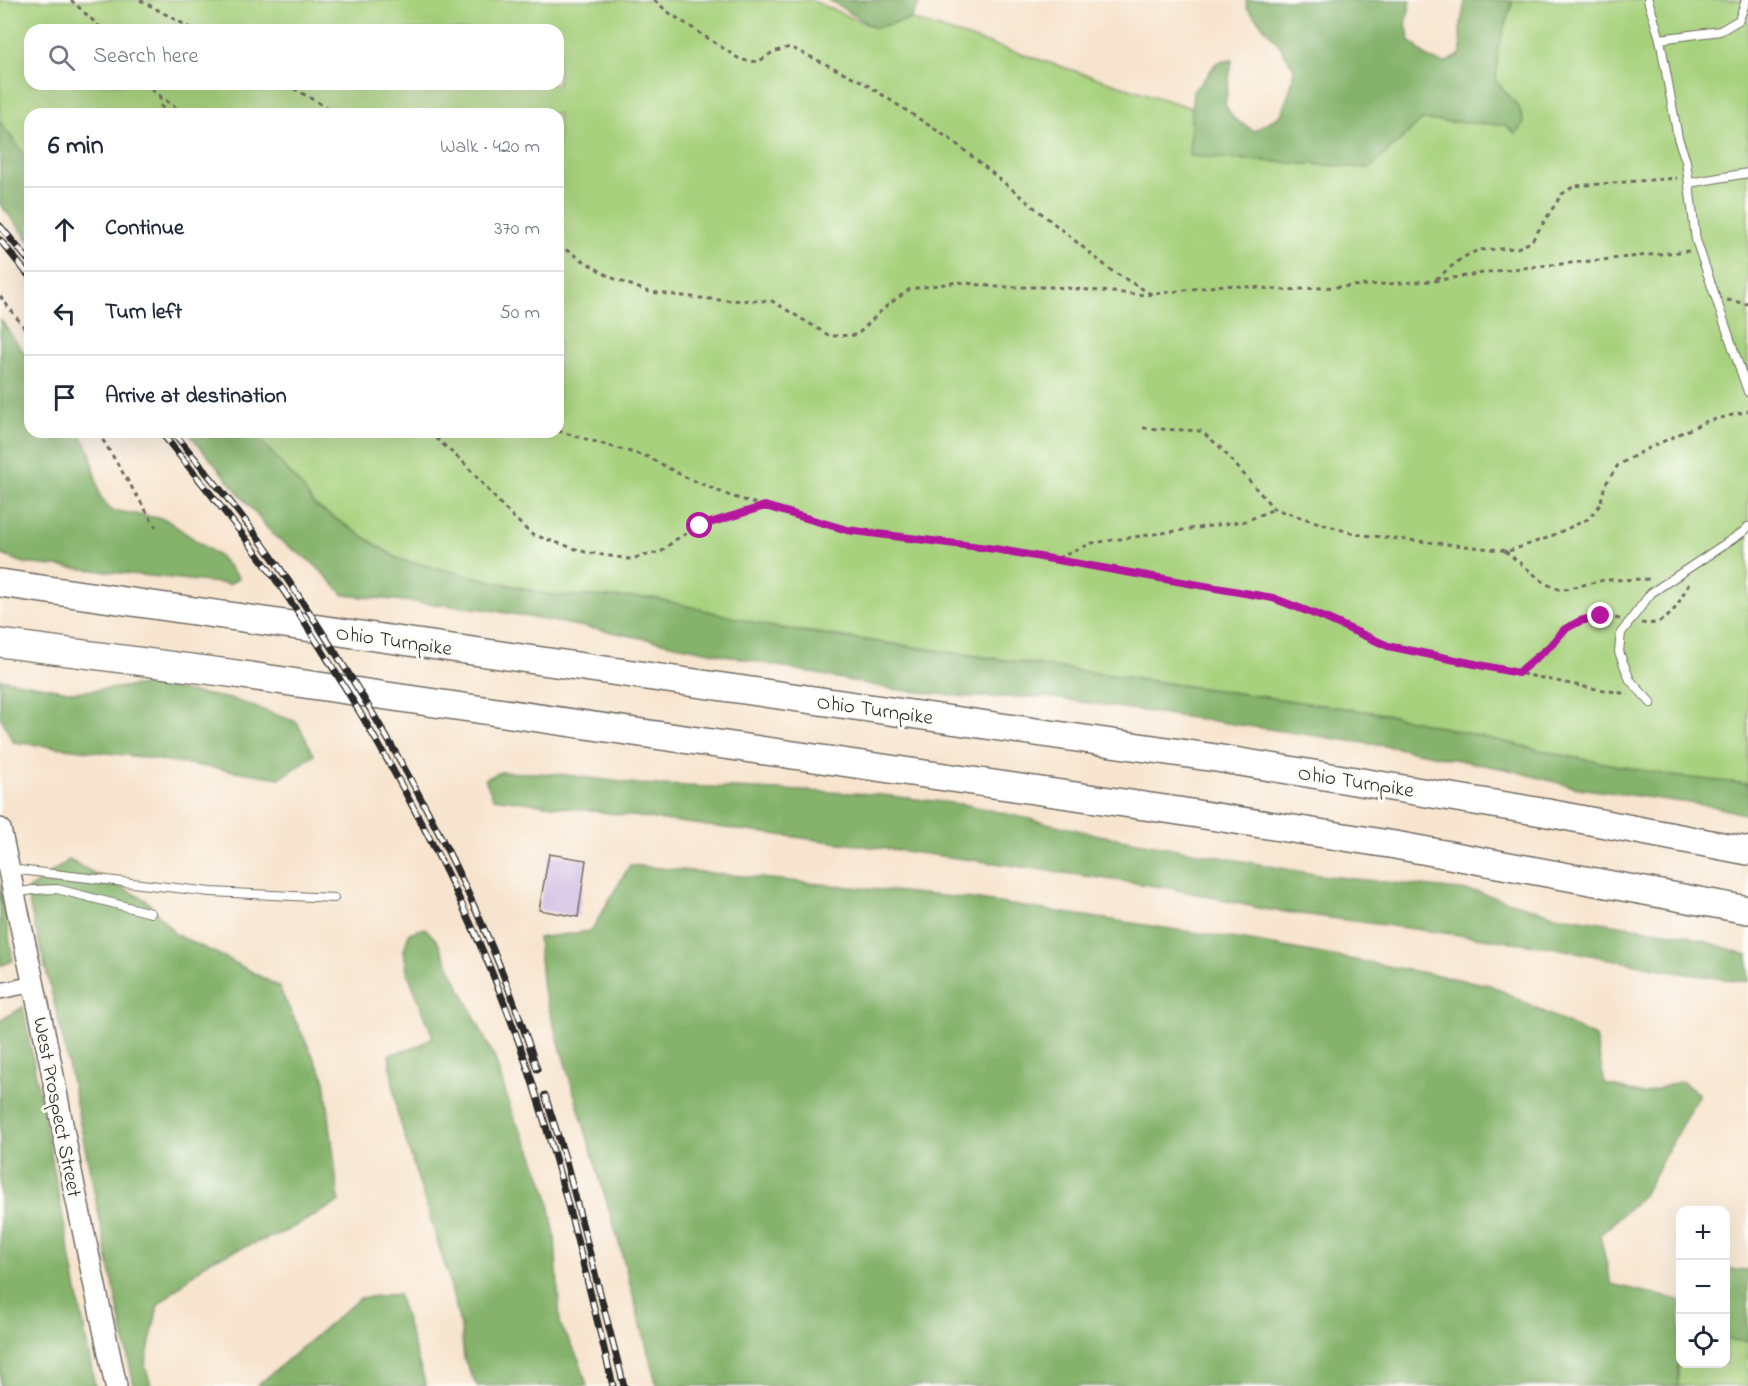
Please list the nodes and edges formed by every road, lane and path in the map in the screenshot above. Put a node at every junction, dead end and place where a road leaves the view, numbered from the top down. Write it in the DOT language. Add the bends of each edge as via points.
graph roads {
  1 [pos="71,0"];
  2 [pos="140,0"];
  3 [pos="654,0"];
  4 [pos="1648,0"];
  5 [pos="1746,0"];
  6 [pos="97,24"];
  7 [pos="183,24"];
  8 [pos="1660,39"];
  9 [pos="152,90"];
  10 [pos="296,90"];
  11 [pos="160,96"];
  12 [pos="162,108"];
  13 [pos="176,108"];
  14 [pos="328,108"];
  15 [pos="1748,172"];
  16 [pos="1689,180"];
  17 [pos="564,249"];
  18 [pos="1700,250"];
  19 [pos="1434,281"];
  20 [pos="1152,294"];
  21 [pos="0,296"];
  22 [pos="1716,298"];
  23 [pos="1748,304"];
  24 [pos="24,327"];
  25 [pos="1748,392"];
  26 [pos="1748,411"];
  27 [pos="1143,428"];
  28 [pos="564,433"];
  29 [pos="102,438"];
  30 [pos="436,438"];
  31 [pos="765,506"];
  32 [pos="1274,509"];
  33 [pos="156,526"];
  34 [pos="1748,527"];
  35 [pos="1504,551"];
  36 [pos="1056,559"];
  37 [pos="1694,565"];
  38 [pos="1672,580"];
  39 [pos="0,583"];
  40 [pos="1630,621"];
  41 [pos="0,643"];
  42 [pos="1518,673"];
  43 [pos="1648,700"];
  44 [pos="0,829"];
  45 [pos="1748,851"];
  46 [pos="8,868"];
  47 [pos="14,893"];
  48 [pos="334,898"];
  49 [pos="1748,910"];
  50 [pos="151,913"];
  51 [pos="34,984"];
  52 [pos="0,991"];
  53 [pos="116,1386"];
  1 -- 6 [label="path"];
  2 -- 7 [label="path"];
  3 -- 20 [label="path" via="741,60 758,62 790,47 861,81 953,141 1112,272"];
  4 -- 8 [label="lane"];
  5 -- 8 [label="lane" via="1739,20 1720,31"];
  8 -- 16 [label="lane"];
  9 -- 11 [label="path"];
  10 -- 14 [label="path"];
  11 -- 12 [label="path"];
  11 -- 13 [label="path"];
  15 -- 16 [label="lane"];
  16 -- 18 [label="lane"];
  16 -- 19 [label="path" via="1574,186 1562,194 1531,242 1517,248 1478,250"];
  17 -- 20 [label="path" via="610,277 649,291 719,300 772,301 831,336 856,335 910,289 958,282"];
  18 -- 19 [label="path" via="1502,270"];
  18 -- 22 [label="lane"];
  19 -- 20 [label="path" via="1285,290 1225,285"];
  21 -- 24 [label="path"];
  22 -- 23 [label="path"];
  22 -- 25 [label="lane"];
  26 -- 35 [label="path" via="1705,422 1618,465 1588,519 1547,538"];
  27 -- 32 [label="path" via="1201,431"];
  28 -- 31 [label="path" via="648,457 685,477"];
  29 -- 33 [label="path"];
  30 -- 31 [label="path" via="531,534 585,552 629,559 660,552 700,526"];
  31 -- 36 [label="path" via="847,530"];
  32 -- 35 [label="path" via="1355,534"];
  32 -- 36 [label="path" via="1246,521 1092,543"];
  34 -- 37 [label="lane"];
  35 -- 38 [label="path" via="1546,584 1561,590 1604,580"];
  36 -- 42 [label="path" via="1273,598 1388,646"];
  37 -- 38 [label="lane"];
  37 -- 40 [label="path" via="1693,576 1673,614 1652,625"];
  38 -- 40 [label="lane" via="1652,593"];
  39 -- 45 [label="highway, Ohio Turnpike" via="1216,758 1514,807"];
  40 -- 42 [label="path" via="1601,616 1580,621 1565,629"];
  40 -- 43 [label="lane" via="1621,633 1619,652 1630,680"];
  41 -- 49 [label="highway" via="1172,810 1407,847"];
  42 -- 43 [label="path"];
  44 -- 46 [label="street, West Prospect Street"];
  46 -- 47 [label="street, West Prospect Street"];
  46 -- 48 [label="lane" via="211,892"];
  47 -- 50 [label="lane" via="57,889"];
  47 -- 51 [label="street, West Prospect Street"];
  51 -- 52 [label="street"];
  51 -- 53 [label="street, West Prospect Street"];
}
